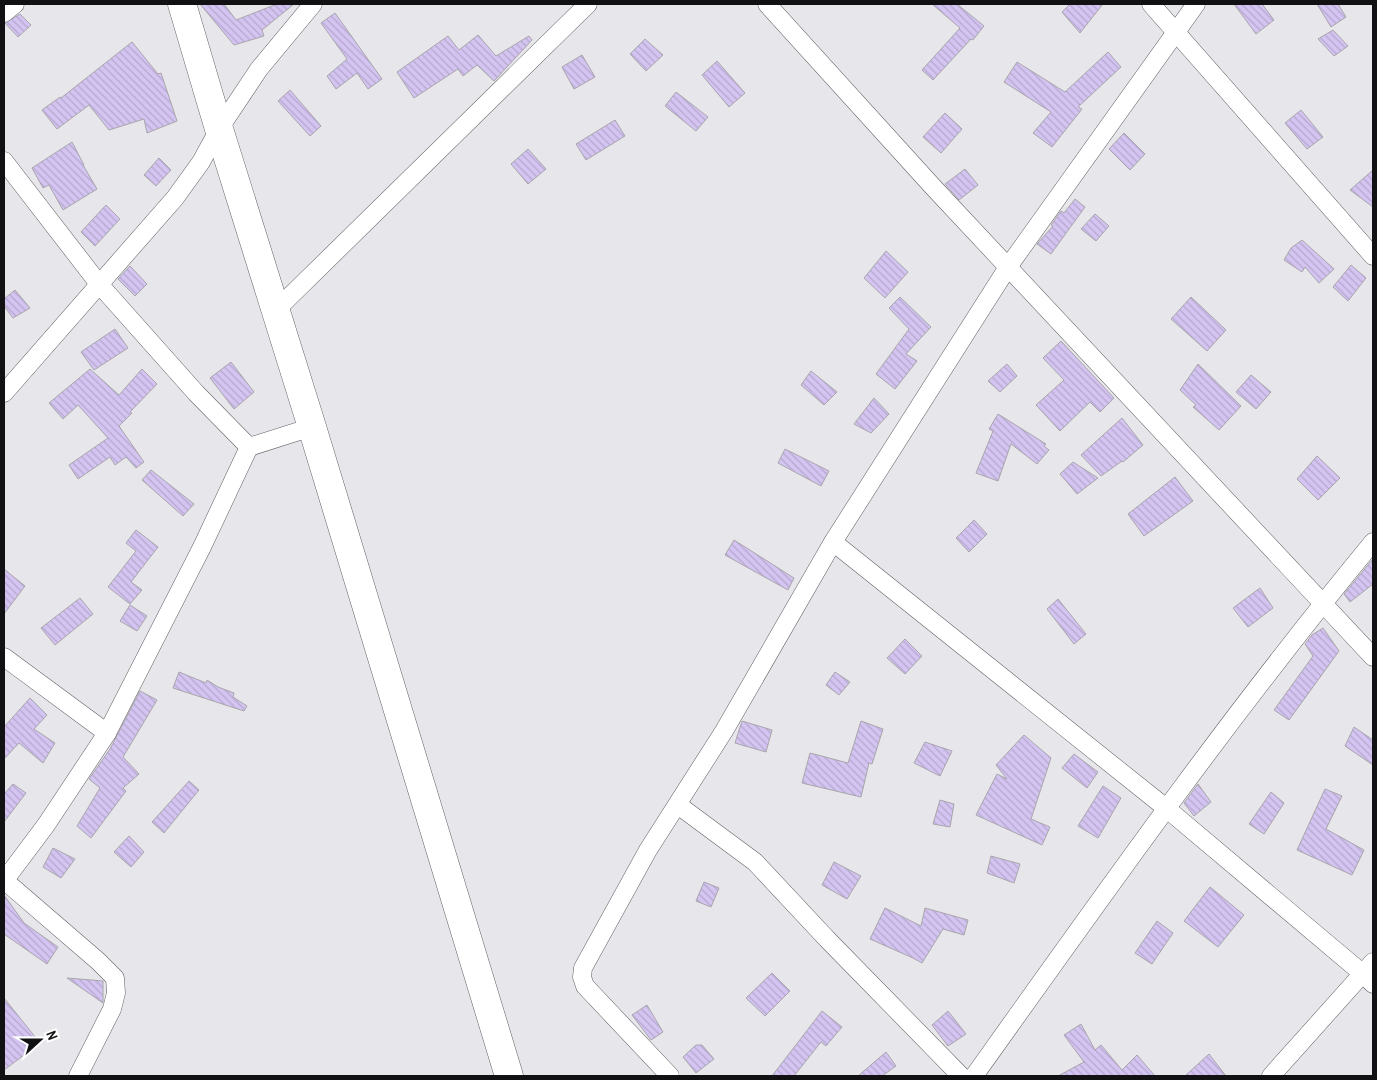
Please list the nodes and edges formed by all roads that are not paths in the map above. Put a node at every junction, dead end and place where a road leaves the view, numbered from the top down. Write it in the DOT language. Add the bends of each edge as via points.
graph roads {
  1 [pos="16,4"];
  2 [pos="182,4"];
  3 [pos="313,4"];
  4 [pos="588,4"];
  5 [pos="767,4"];
  6 [pos="1151,4"];
  7 [pos="1196,4"];
  8 [pos="4,13"];
  9 [pos="1176,32"];
  10 [pos="218,129"];
  11 [pos="4,161"];
  12 [pos="1373,256"];
  13 [pos="1008,267"];
  14 [pos="99,284"];
  15 [pos="275,311"];
  16 [pos="4,394"];
  17 [pos="312,427"];
  18 [pos="248,447"];
  19 [pos="833,542"];
  20 [pos="1373,542"];
  21 [pos="1323,603"];
  22 [pos="1373,656"];
  23 [pos="4,657"];
  24 [pos="107,733"];
  25 [pos="678,804"];
  26 [pos="1166,808"];
  27 [pos="4,880"];
  28 [pos="1370,973"];
  29 [pos="78,1076"];
  30 [pos="509,1076"];
  31 [pos="670,1076"];
  32 [pos="961,1076"];
  33 [pos="974,1076"];
  34 [pos="1271,1076"];
  1 -- 8 [label="street"];
  2 -- 10 [label="highway"];
  3 -- 10 [label="street" via="259,69"];
  4 -- 15 [label="street"];
  5 -- 13 [label="street"];
  6 -- 9 [label="street"];
  7 -- 9 [label="street"];
  9 -- 12 [label="street"];
  9 -- 13 [label="street"];
  10 -- 14 [label="street" via="175,198"];
  10 -- 15 [label="highway"];
  11 -- 14 [label="street"];
  13 -- 19 [label="street"];
  13 -- 21 [label="street"];
  14 -- 16 [label="street"];
  14 -- 18 [label="street"];
  15 -- 17 [label="highway"];
  17 -- 18 [label="street"];
  17 -- 30 [label="highway"];
  18 -- 24 [label="street" via="202,547"];
  19 -- 25 [label="street"];
  19 -- 26 [label="street"];
  20 -- 21 [label="street"];
  21 -- 22 [label="street"];
  21 -- 26 [label="street"];
  23 -- 24 [label="street"];
  24 -- 27 [label="street" via="46,825"];
  25 -- 31 [label="street" via="648,850 582,968 585,986"];
  25 -- 32 [label="street" via="756,862"];
  26 -- 28 [label="street"];
  26 -- 33 [label="street"];
  27 -- 29 [label="street" via="115,978 116,994 112,1009"];
  28 -- 34 [label="street"];
}
